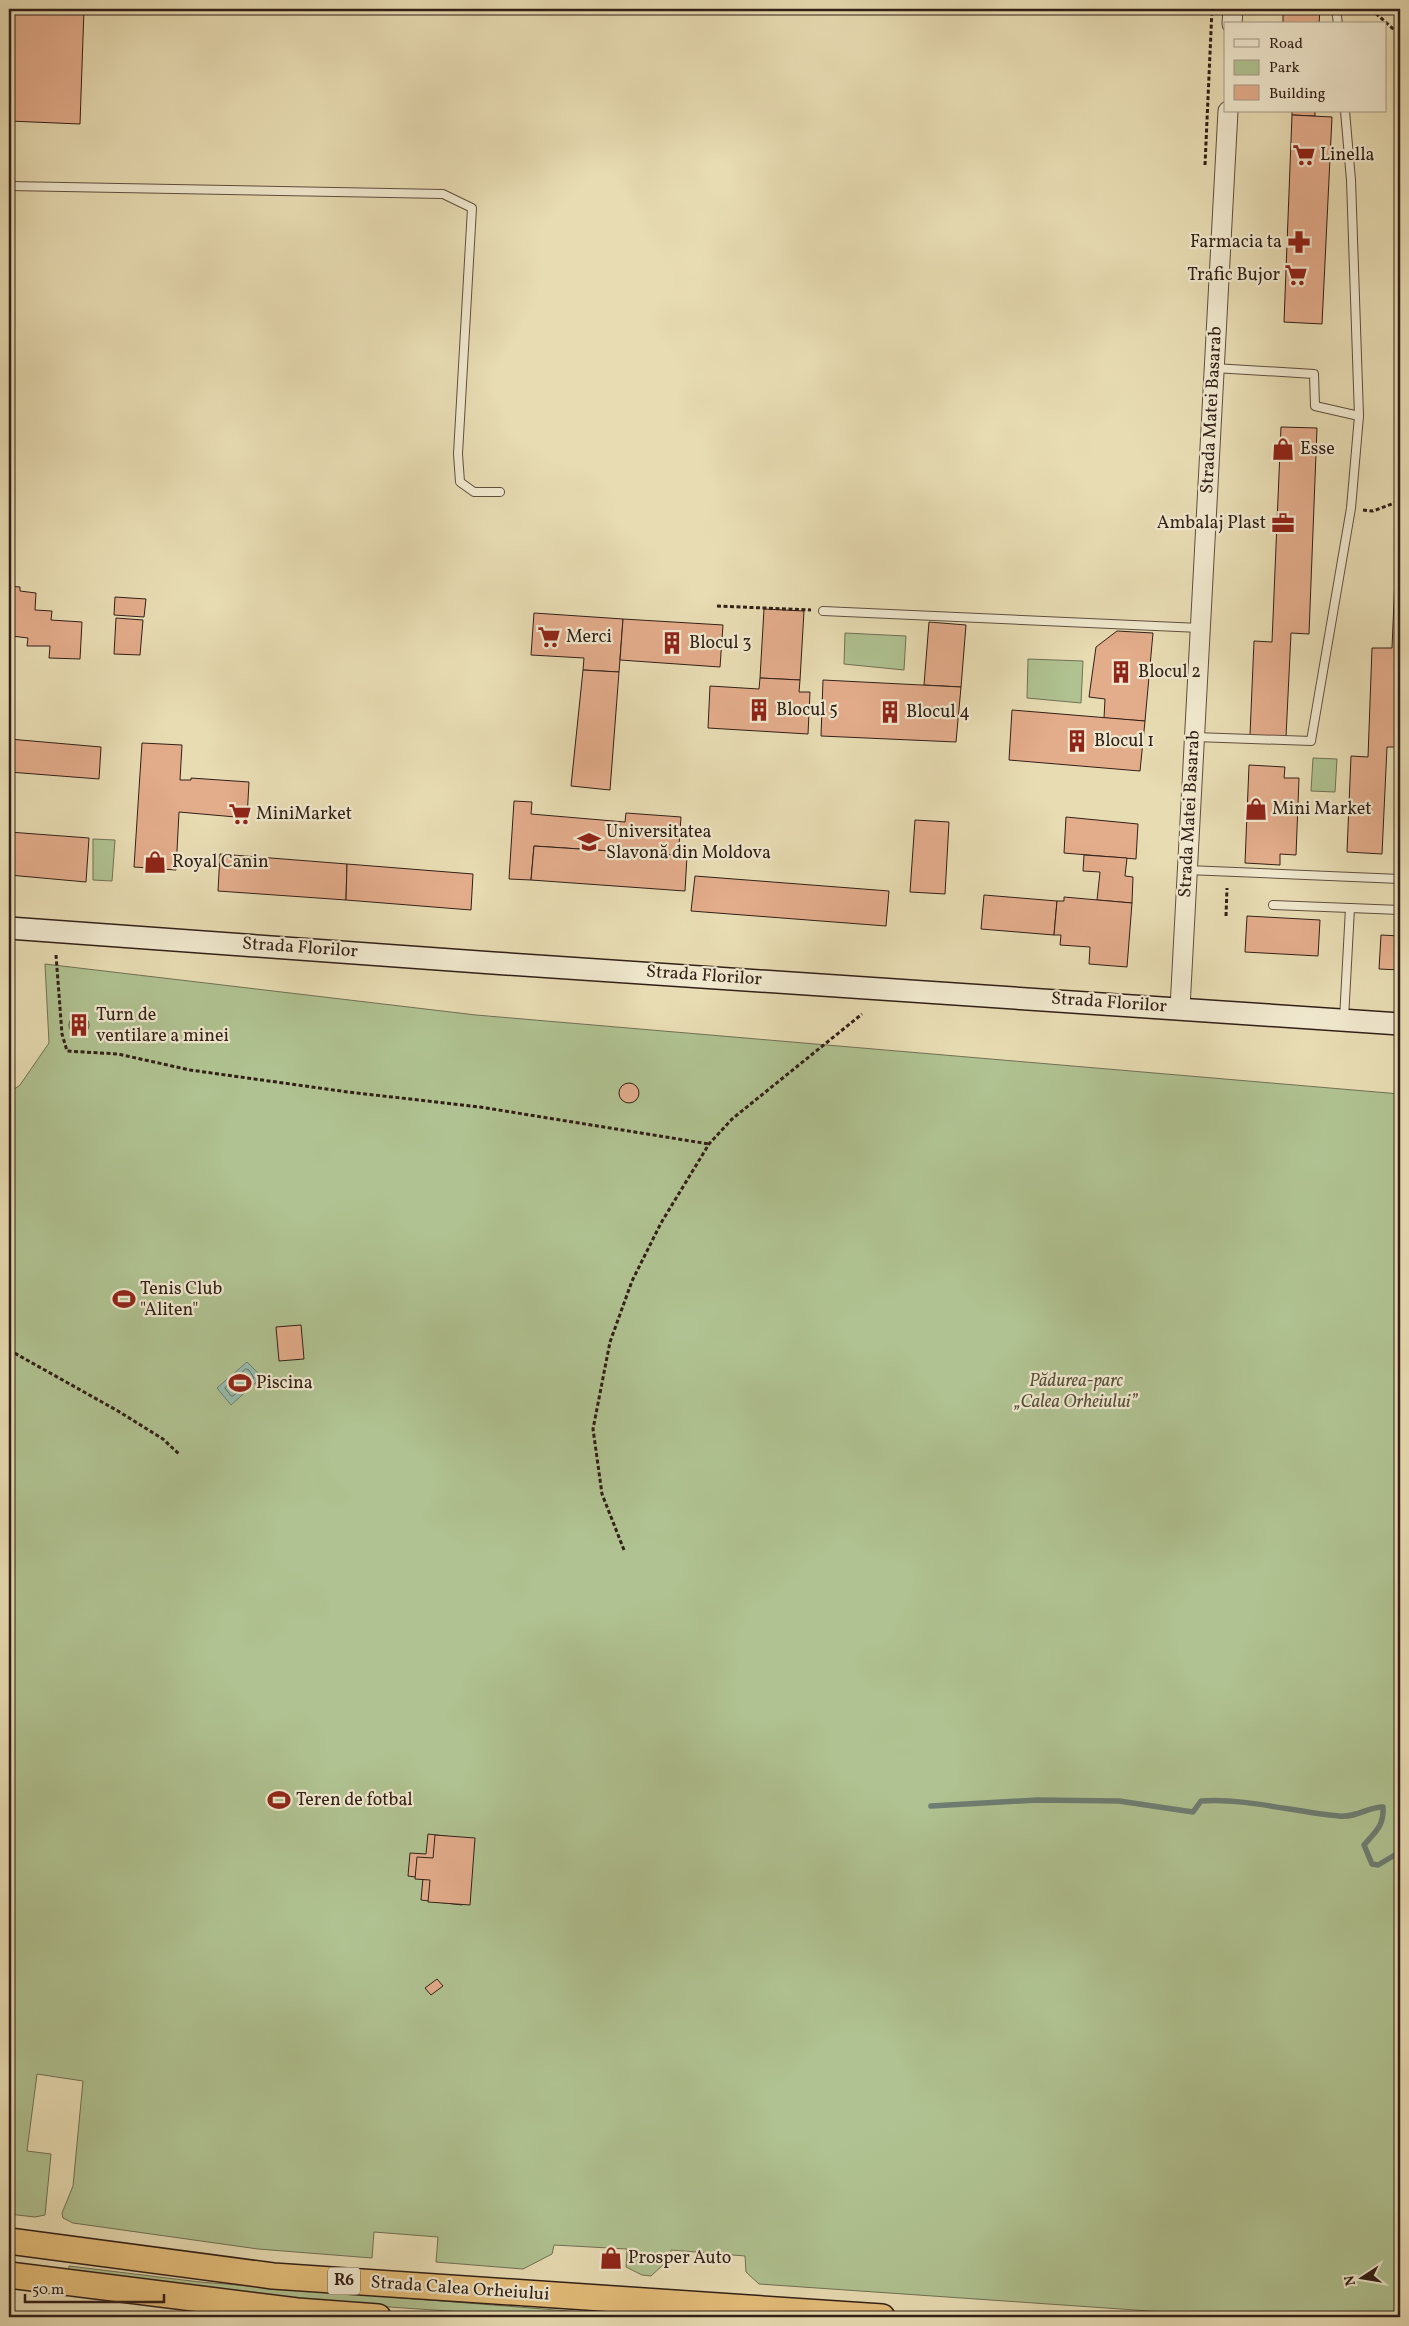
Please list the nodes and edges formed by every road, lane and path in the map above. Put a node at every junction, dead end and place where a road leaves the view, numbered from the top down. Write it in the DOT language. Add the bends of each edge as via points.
graph roads {
  1 [pos="1233,9"];
  2 [pos="1336,9"];
  3 [pos="1371,9"];
  4 [pos="1232,22"];
  5 [pos="1338,22"];
  6 [pos="1386,22"];
  7 [pos="1386,22"];
  8 [pos="1400,35"];
  9 [pos="1228,112"];
  10 [pos="1345,112"];
  11 [pos="9,186"];
  12 [pos="1214,368"];
  13 [pos="1359,416"];
  14 [pos="500,492"];
  15 [pos="1400,501"];
  16 [pos="1351,508"];
  17 [pos="717,606"];
  18 [pos="823,611"];
  19 [pos="1200,628"];
  20 [pos="1195,737"];
  21 [pos="1187,870"];
  22 [pos="1400,879"];
  23 [pos="1227,888"];
  24 [pos="1273,905"];
  25 [pos="1350,908"];
  26 [pos="1400,910"];
  27 [pos="1226,916"];
  28 [pos="9,928"];
  29 [pos="56,955"];
  30 [pos="1180,1008"];
  31 [pos="862,1014"];
  32 [pos="1344,1019"];
  33 [pos="1400,1024"];
  34 [pos="709,1144"];
  35 [pos="9,1350"];
  36 [pos="180,1454"];
  37 [pos="624,1550"];
  38 [pos="9,2241"];
  39 [pos="9,2275"];
  40 [pos="680,2310"];
  41 [pos="297,2314"];
  42 [pos="378,2317"];
  43 [pos="882,2317"];
  1 -- 4 [label="street"];
  2 -- 5 [label="lane"];
  3 -- 6 [label="path"];
  7 -- 8 [label="path"];
  9 -- 12 [label="street, Strada Matei Basarab"];
  10 -- 13 [label="lane" via="1351,180"];
  11 -- 14 [label="lane" via="443,194 472,208 458,454 460,482 474,492"];
  12 -- 13 [label="lane" via="1314,374 1315,406"];
  12 -- 19 [label="street, Strada Matei Basarab"];
  13 -- 16 [label="lane"];
  15 -- 16 [label="path" via="1373,511"];
  16 -- 20 [label="lane" via="1310,741"];
  17 -- 18 [label="path"];
  18 -- 19 [label="lane"];
  19 -- 20 [label="street, Strada Matei Basarab"];
  20 -- 21 [label="street, Strada Matei Basarab"];
  21 -- 22 [label="lane"];
  21 -- 30 [label="street, Strada Matei Basarab"];
  23 -- 27 [label="path"];
  24 -- 25 [label="lane"];
  25 -- 26 [label="lane"];
  25 -- 32 [label="lane"];
  28 -- 30 [label="main road, Strada Florilor"];
  29 -- 34 [label="path" via="62,1034 67,1051 118,1054 190,1070 489,1108"];
  30 -- 32 [label="main road, Strada Florilor"];
  31 -- 34 [label="path" via="732,1119"];
  32 -- 33 [label="main road, Strada Florilor"];
  34 -- 37 [label="path" via="661,1223 636,1272 610,1342 601,1381 593,1429 594,1450 602,1494"];
  35 -- 36 [label="path" via="164,1438"];
  38 -- 40 [label="highway, Strada Calea Orheiului / R6" via="273,2276"];
  39 -- 41 [label="highway, Strada Calea Orheiului / R6"];
  40 -- 43 [label="highway, Strada Calea Orheiului / R6"];
  41 -- 42 [label="highway, Strada Calea Orheiului / R6"];
}
